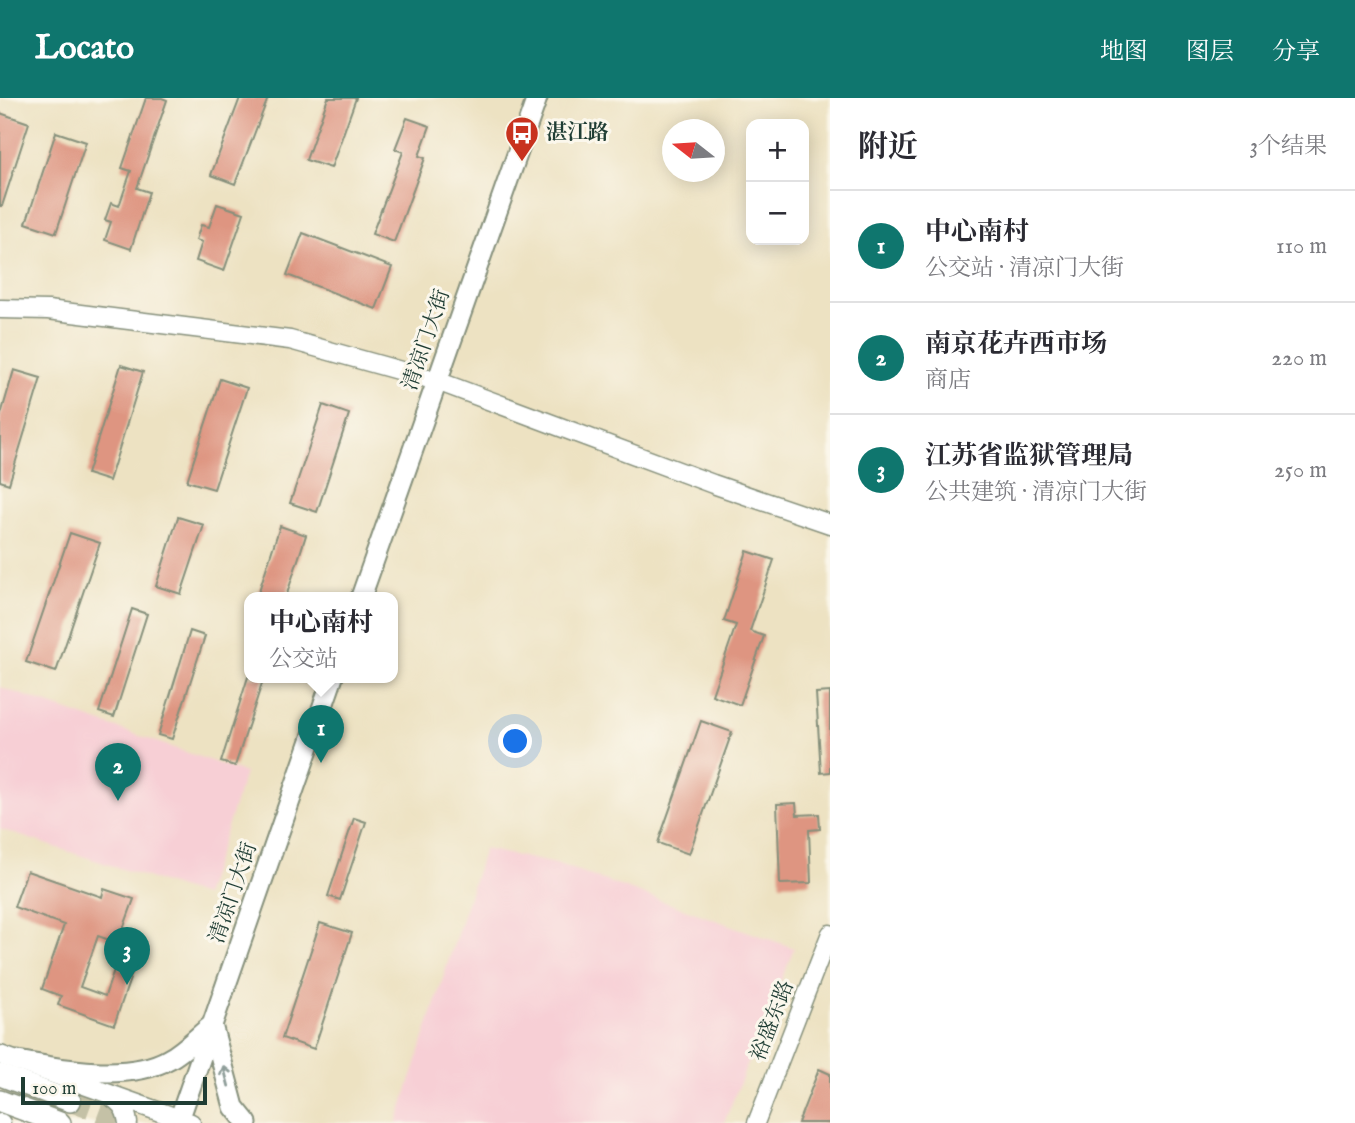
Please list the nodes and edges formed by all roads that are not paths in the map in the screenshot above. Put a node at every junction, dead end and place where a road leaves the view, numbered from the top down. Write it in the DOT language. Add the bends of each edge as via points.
graph roads {
  1 [pos="537,98"];
  2 [pos="0,309"];
  3 [pos="437,381"];
  4 [pos="830,524"];
  5 [pos="363,592"];
  6 [pos="331,683"];
  7 [pos="830,933"];
  8 [pos="212,1025"];
  9 [pos="9,1058"];
  10 [pos="0,1075"];
  11 [pos="106,1093"];
  12 [pos="0,1101"];
  13 [pos="70,1101"];
  14 [pos="183,1122"];
  15 [pos="60,1123"];
  16 [pos="128,1123"];
  17 [pos="247,1123"];
  18 [pos="756,1123"];
  1 -- 3 [label="main road, 清凉门大街"];
  2 -- 3 [label="main road" via="48,310 290,341"];
  3 -- 4 [label="main road"];
  3 -- 5 [label="main road, 清凉门大街"];
  6 -- 8 [label="main road, 清凉门大街"];
  7 -- 18 [label="street, 裕盛东路"];
  8 -- 9 [label="main road" via="169,1059 148,1068 85,1072"];
  8 -- 14 [label="main road, 清凉门大街"];
  17 -- 8 [label="main road, one-way" via="234,1107"];
  9 -- 11 [label="main road"];
  10 -- 13 [label="highway"];
  11 -- 14 [label="main road"];
  11 -- 16 [label="main road" via="122,1105"];
  12 -- 15 [label="highway"];
}
